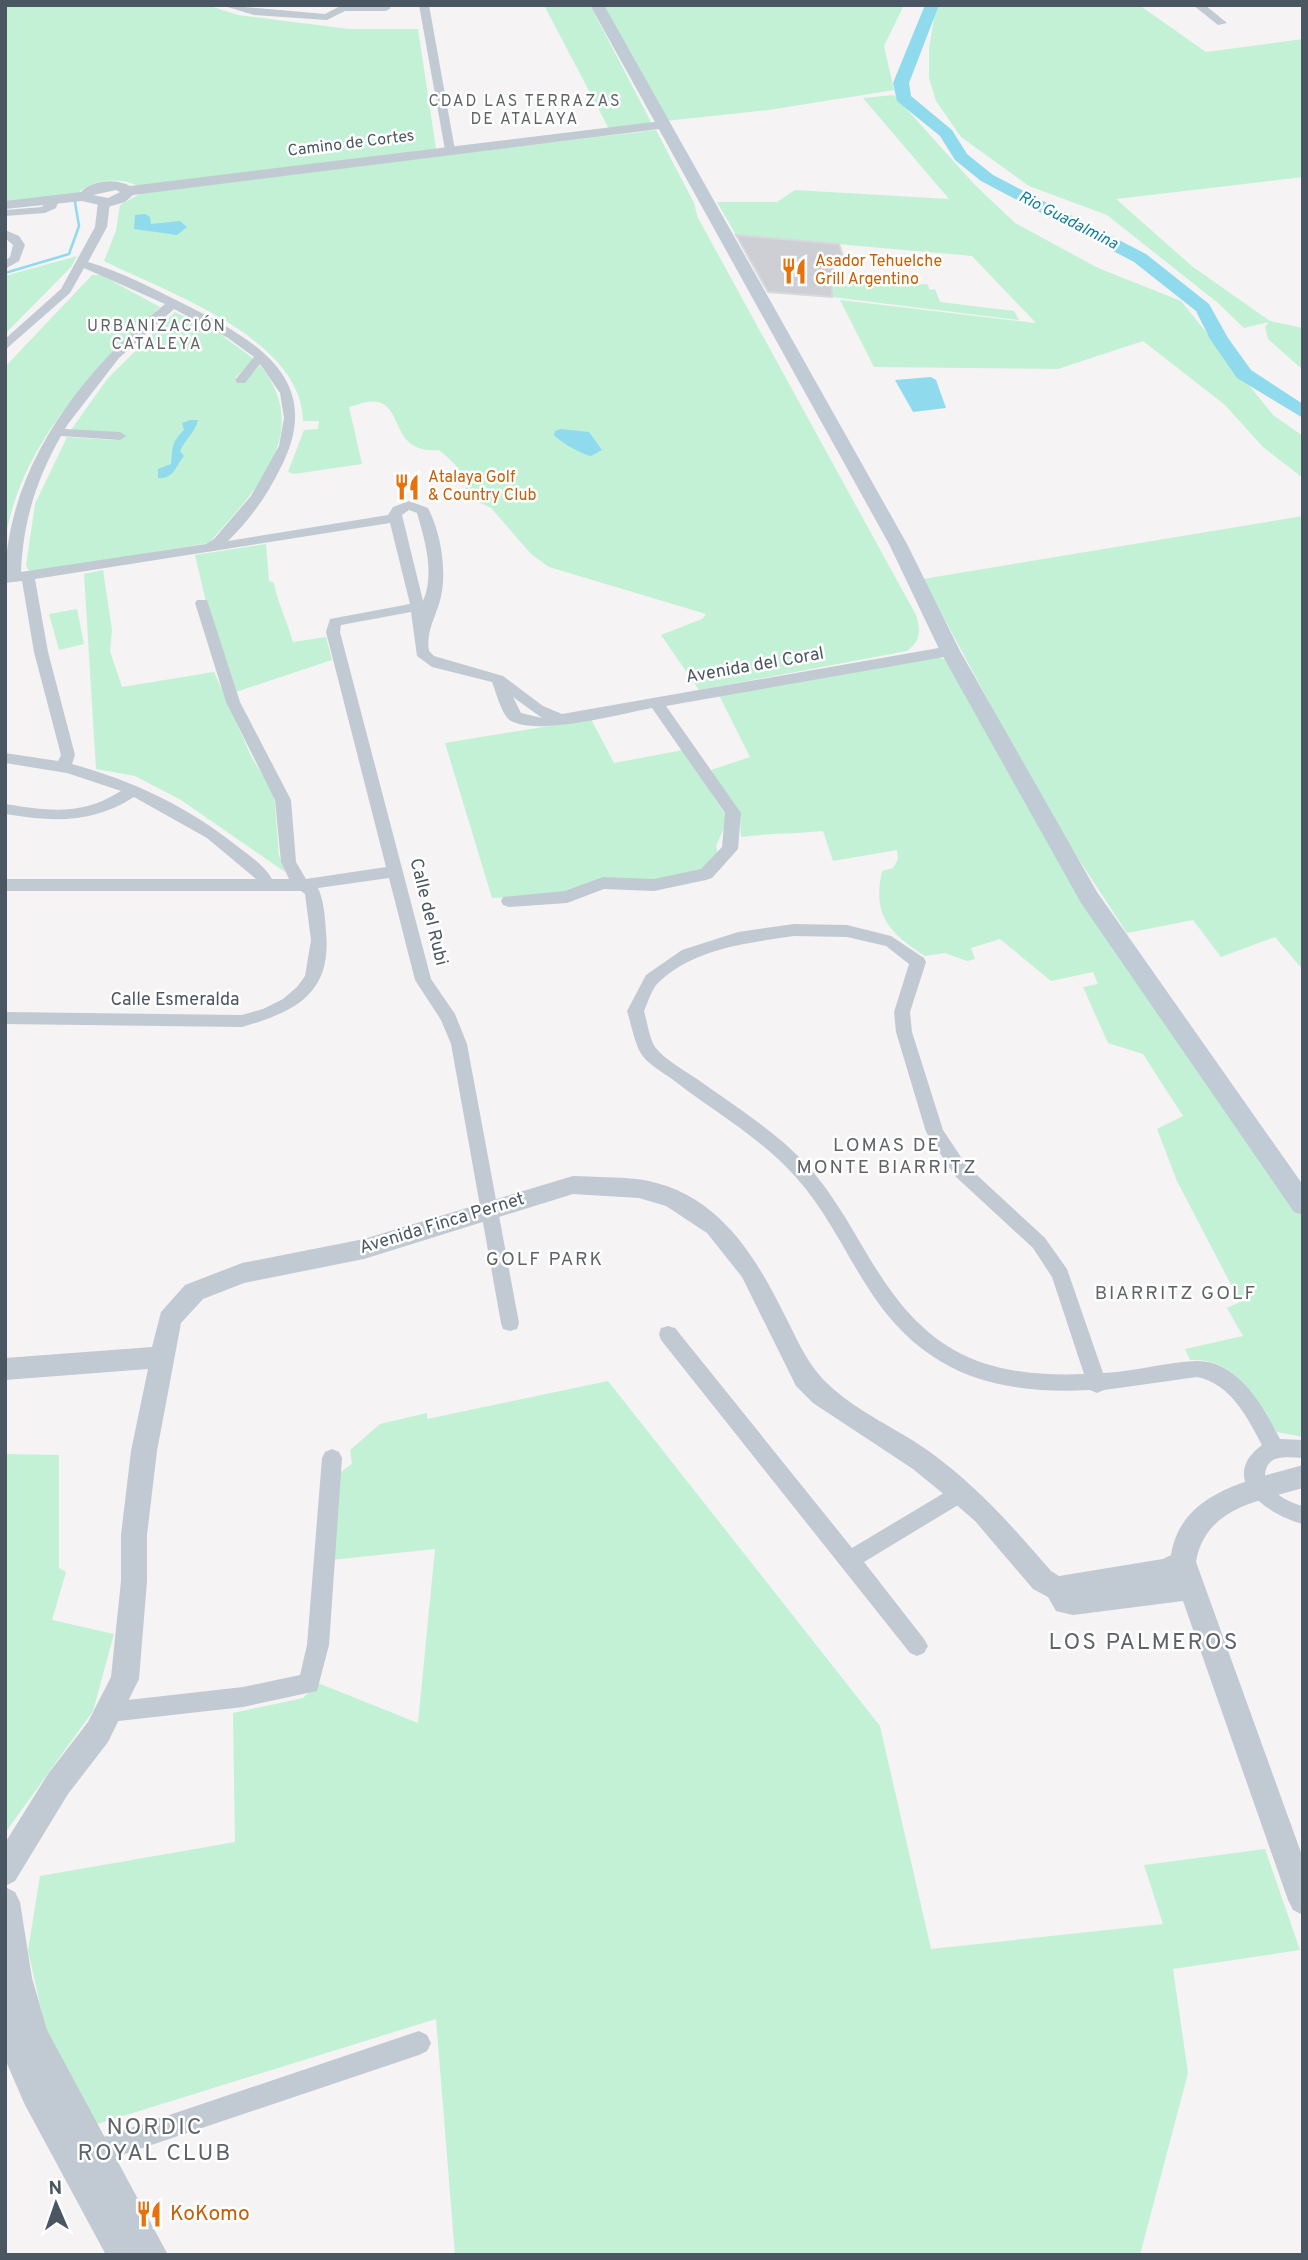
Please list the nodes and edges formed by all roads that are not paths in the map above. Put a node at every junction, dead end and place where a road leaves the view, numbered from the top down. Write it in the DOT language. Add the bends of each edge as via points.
graph roads {
  1 [pos="226,5"];
  2 [pos="424,5"];
  3 [pos="597,5"];
  4 [pos="1198,5"];
  5 [pos="390,7"];
  6 [pos="1222,23"];
  7 [pos="662,124"];
  8 [pos="450,150"];
  9 [pos="128,191"];
  10 [pos="85,196"];
  11 [pos="52,202"];
  12 [pos="104,202"];
  13 [pos="5,205"];
  14 [pos="5,213"];
  15 [pos="5,233"];
  16 [pos="8,261"];
  17 [pos="80,263"];
  18 [pos="174,303"];
  19 [pos="5,346"];
  20 [pos="262,358"];
  21 [pos="241,380"];
  22 [pos="58,432"];
  23 [pos="120,436"];
  24 [pos="396,518"];
  25 [pos="211,548"];
  26 [pos="16,578"];
  27 [pos="202,603"];
  28 [pos="424,605"];
  29 [pos="950,651"];
  30 [pos="656,703"];
  31 [pos="5,758"];
  32 [pos="63,767"];
  33 [pos="132,791"];
  34 [pos="5,809"];
  35 [pos="396,872"];
  36 [pos="267,884"];
  37 [pos="5,885"];
  38 [pos="302,885"];
  39 [pos="509,901"];
  40 [pos="5,1018"];
  41 [pos="1303,1205"];
  42 [pos="490,1209"];
  43 [pos="510,1323"];
  44 [pos="668,1334"];
  45 [pos="161,1357"];
  46 [pos="5,1369"];
  47 [pos="1097,1385"];
  48 [pos="1274,1448"];
  49 [pos="1303,1449"];
  50 [pos="332,1458"];
  51 [pos="1303,1476"];
  52 [pos="1259,1490"];
  53 [pos="961,1493"];
  54 [pos="1303,1515"];
  55 [pos="849,1560"];
  56 [pos="1186,1575"];
  57 [pos="917,1646"];
  58 [pos="110,1712"];
  59 [pos="5,1871"];
  60 [pos="1303,1899"];
  61 [pos="5,1902"];
  62 [pos="5,1992"];
  63 [pos="419,2043"];
  64 [pos="95,2152"];
  65 [pos="124,2255"];
  66 [pos="152,2255"];
  1 -- 5 [label="street" via="254,12 327,17 343,8"];
  2 -- 8 [label="street"];
  3 -- 7 [label="main road"];
  4 -- 6 [label="street"];
  7 -- 8 [label="street, Camino de Cortes"];
  7 -- 29 [label="main road" via="898,544"];
  8 -- 9 [label="street, Camino de Cortes"];
  9 -- 10 [label="street" via="118,185 99,186"];
  9 -- 12 [label="street" via="119,200"];
  10 -- 11 [label="street"];
  10 -- 12 [label="street"];
  11 -- 13 [label="street"];
  11 -- 14 [label="street" via="45,210"];
  12 -- 17 [label="street" via="101,227"];
  15 -- 16 [label="street" via="18,241"];
  17 -- 18 [label="street"];
  17 -- 19 [label="street" via="66,291"];
  18 -- 20 [label="street" via="247,344"];
  18 -- 22 [label="street" via="120,351 81,396"];
  20 -- 21 [label="street"];
  20 -- 25 [label="street" via="276,370 290,401 288,441 264,488"];
  22 -- 23 [label="street"];
  22 -- 26 [label="street" via="25,497"];
  24 -- 25 [label="street"];
  24 -- 28 [label="street"];
  24 -- 28 [label="street" via="396,512 405,506 423,511 436,559"];
  25 -- 26 [label="street"];
  26 -- 32 [label="street" via="68,755"];
  27 -- 38 [label="street" via="227,689 282,798 288,863"];
  28 -- 30 [label="street, Avenida del Coral" via="422,653 427,659 498,678 515,718 541,723"];
  28 -- 35 [label="street, Calle del Rubi" via="335,622 333,632"];
  29 -- 30 [label="street, Avenida del Coral"];
  29 -- 41 [label="main road" via="1089,897"];
  30 -- 39 [label="street" via="733,813 730,849 706,874 654,886 603,883 566,897"];
  31 -- 32 [label="street"];
  32 -- 33 [label="street"];
  33 -- 34 [label="street" via="93,813 68,817"];
  33 -- 36 [label="street" via="190,818 255,869"];
  35 -- 38 [label="street"];
  35 -- 42 [label="street, Calle del Rubi" via="423,980 449,1018 459,1044"];
  36 -- 37 [label="street"];
  36 -- 38 [label="street"];
  38 -- 40 [label="street, Calle Esmeralda" via="312,891 318,958 309,985 289,1006 272,1014 242,1021"];
  42 -- 43 [label="street, Calle del Rubi"];
  42 -- 45 [label="street, Avenida Finca Pernet" via="364,1249 242,1273 194,1292 170,1319"];
  42 -- 53 [label="street, Avenida Finca Pernet" via="573,1185 639,1189 673,1199 715,1226 750,1270 804,1378"];
  44 -- 55 [label="street"];
  45 -- 46 [label="street"];
  45 -- 58 [label="street, Avenida Finca Pernet" via="134,1535 125,1679"];
  47 -- 47 [label="street" via="1060,1274 1038,1243 961,1171 935,1132 904,1032 902,1012 918,962 913,954 872,935 811,929 712,945 661,968 646,985 634,1011 638,1037 648,1050 796,1165 817,1188 883,1299 915,1332 988,1374 1034,1384"];
  47 -- 48 [label="street" via="1212,1370 1236,1387"];
  48 -- 49 [label="street"];
  48 -- 52 [label="street" via="1258,1460 1255,1480"];
  50 -- 58 [label="street" via="318,1644 309,1684 243,1697"];
  51 -- 52 [label="street"];
  52 -- 54 [label="street" via="1278,1508"];
  52 -- 56 [label="street" via="1205,1511 1186,1539"];
  53 -- 55 [label="street"];
  53 -- 56 [label="street, Avenida Finca Pernet" via="1042,1580 1060,1590 1067,1585 1173,1568"];
  55 -- 57 [label="street"];
  56 -- 60 [label="street"];
  58 -- 59 [label="street, Avenida Finca Pernet" via="58,1784"];
  61 -- 64 [label="street" via="17,1978 33,2035"];
  62 -- 65 [label="street" via="10,2034 31,2082"];
  63 -- 64 [label="street"];
  64 -- 66 [label="street"];
}
